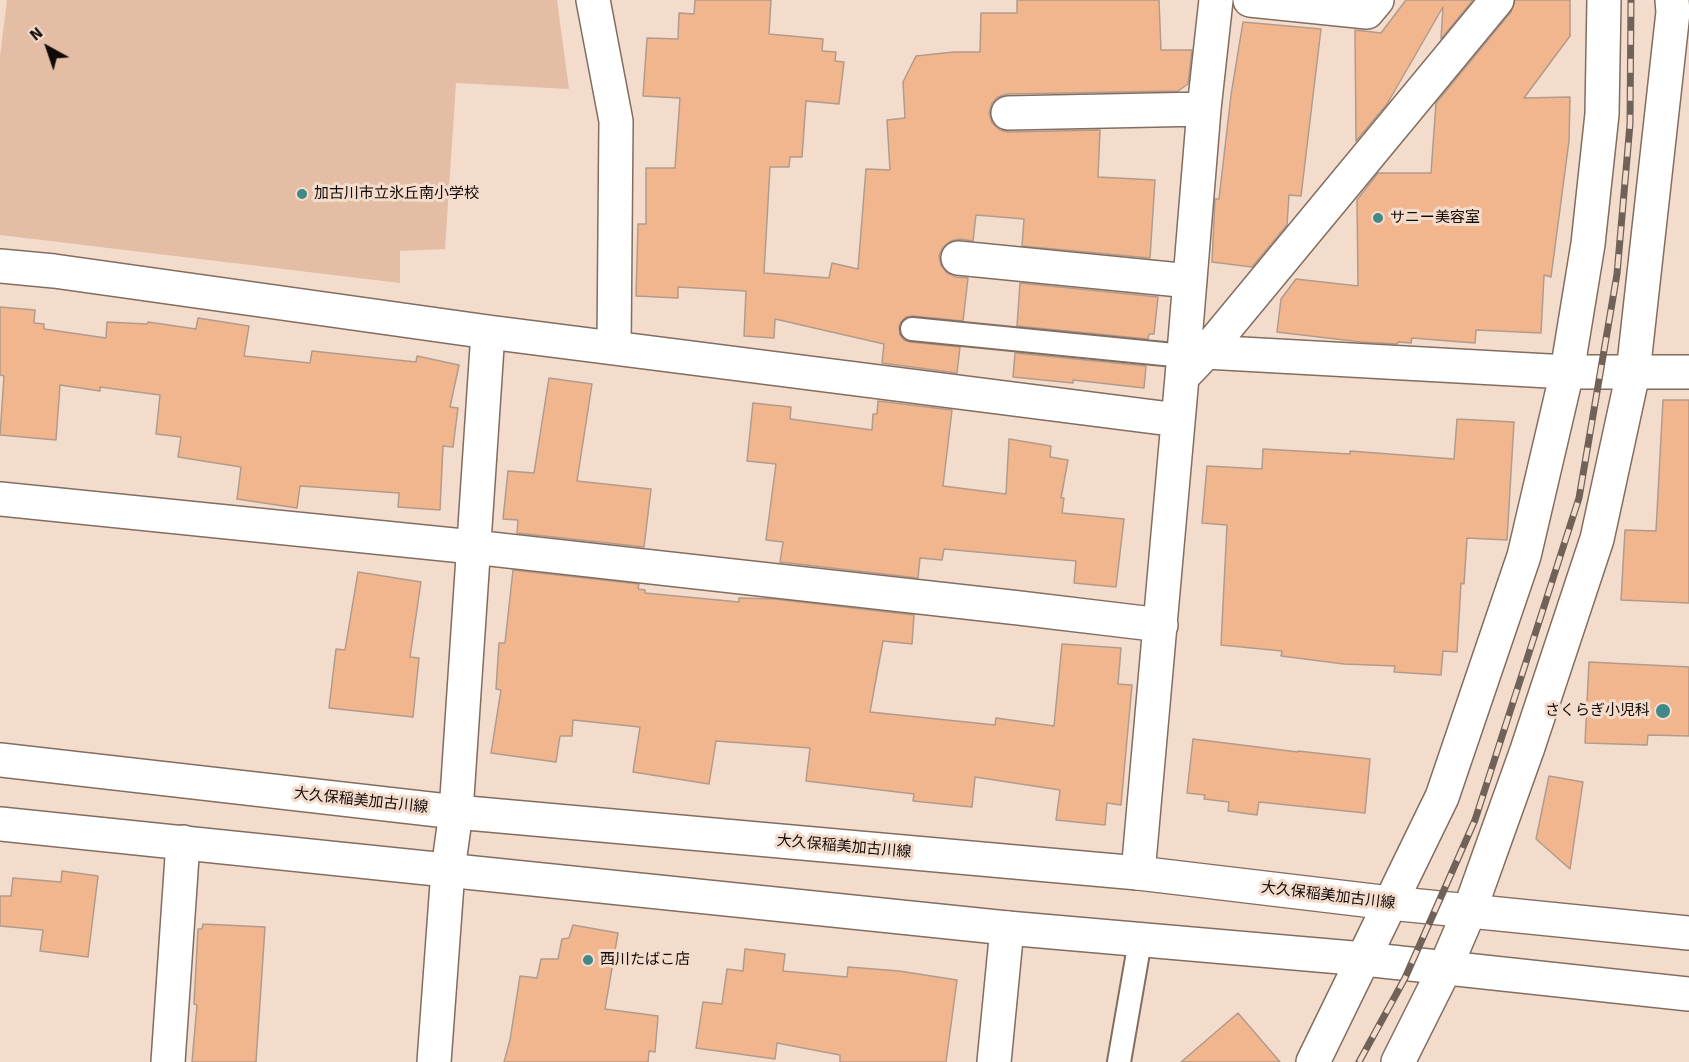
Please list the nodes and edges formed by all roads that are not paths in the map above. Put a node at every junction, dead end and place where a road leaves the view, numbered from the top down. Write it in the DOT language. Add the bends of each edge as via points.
graph roads {
  1 [pos="594,0"];
  2 [pos="1216,0"];
  3 [pos="1251,0"];
  4 [pos="1377,0"];
  5 [pos="1497,0"];
  6 [pos="1604,0"];
  7 [pos="1672,0"];
  8 [pos="1204,109"];
  9 [pos="1008,113"];
  10 [pos="958,258"];
  11 [pos="0,266"];
  12 [pos="1190,281"];
  13 [pos="912,329"];
  14 [pos="488,332"];
  15 [pos="614,348"];
  16 [pos="1191,362"];
  17 [pos="1567,372"];
  18 [pos="1689,372"];
  19 [pos="1633,373"];
  20 [pos="1178,420"];
  21 [pos="0,499"];
  22 [pos="473,547"];
  23 [pos="1161,625"];
  24 [pos="0,760"];
  25 [pos="456,812"];
  26 [pos="0,824"];
  27 [pos="183,842"];
  28 [pos="448,870"];
  29 [pos="1138,873"];
  30 [pos="1390,903"];
  31 [pos="1469,912"];
  32 [pos="1007,927"];
  33 [pos="1689,933"];
  34 [pos="1140,940"];
  35 [pos="1364,959"];
  36 [pos="1445,968"];
  37 [pos="1689,994"];
  38 [pos="168,1062"];
  39 [pos="434,1062"];
  40 [pos="994,1062"];
  41 [pos="1119,1062"];
  42 [pos="1313,1062"];
  43 [pos="1398,1062"];
  1 -- 15 [label="street" via="616,121"];
  2 -- 8 [label="street"];
  3 -- 4 [label="street" via="1367,12"];
  5 -- 16 [label="street"];
  6 -- 17 [label="street" via="1602,114 1588,244"];
  7 -- 19 [label="street"];
  8 -- 9 [label="street"];
  8 -- 12 [label="street"];
  10 -- 12 [label="street"];
  11 -- 14 [label="street"];
  12 -- 16 [label="street"];
  13 -- 16 [label="lane"];
  14 -- 15 [label="street"];
  14 -- 22 [label="street"];
  15 -- 20 [label="street"];
  16 -- 17 [label="street"];
  16 -- 20 [label="street"];
  17 -- 19 [label="street"];
  17 -- 30 [label="street" via="1517,578 1442,797"];
  18 -- 19 [label="street"];
  19 -- 31 [label="street" via="1597,539"];
  20 -- 23 [label="street"];
  21 -- 22 [label="street"];
  22 -- 23 [label="street"];
  22 -- 25 [label="street"];
  23 -- 29 [label="street"];
  24 -- 25 [label="street, 大久保稲美加古川線"];
  25 -- 28 [label="street"];
  25 -- 29 [label="street, 大久保稲美加古川線"];
  26 -- 27 [label="street"];
  27 -- 28 [label="street"];
  27 -- 38 [label="street"];
  28 -- 32 [label="street"];
  28 -- 39 [label="street"];
  29 -- 30 [label="street, 大久保稲美加古川線"];
  30 -- 31 [label="street, 大久保稲美加古川線"];
  30 -- 35 [label="street"];
  31 -- 33 [label="street, 大久保稲美加古川線"];
  31 -- 36 [label="street"];
  32 -- 34 [label="street"];
  32 -- 40 [label="street"];
  34 -- 35 [label="street"];
  34 -- 41 [label="lane"];
  35 -- 36 [label="street"];
  35 -- 42 [label="street"];
  36 -- 37 [label="street"];
  36 -- 43 [label="street"];
}
